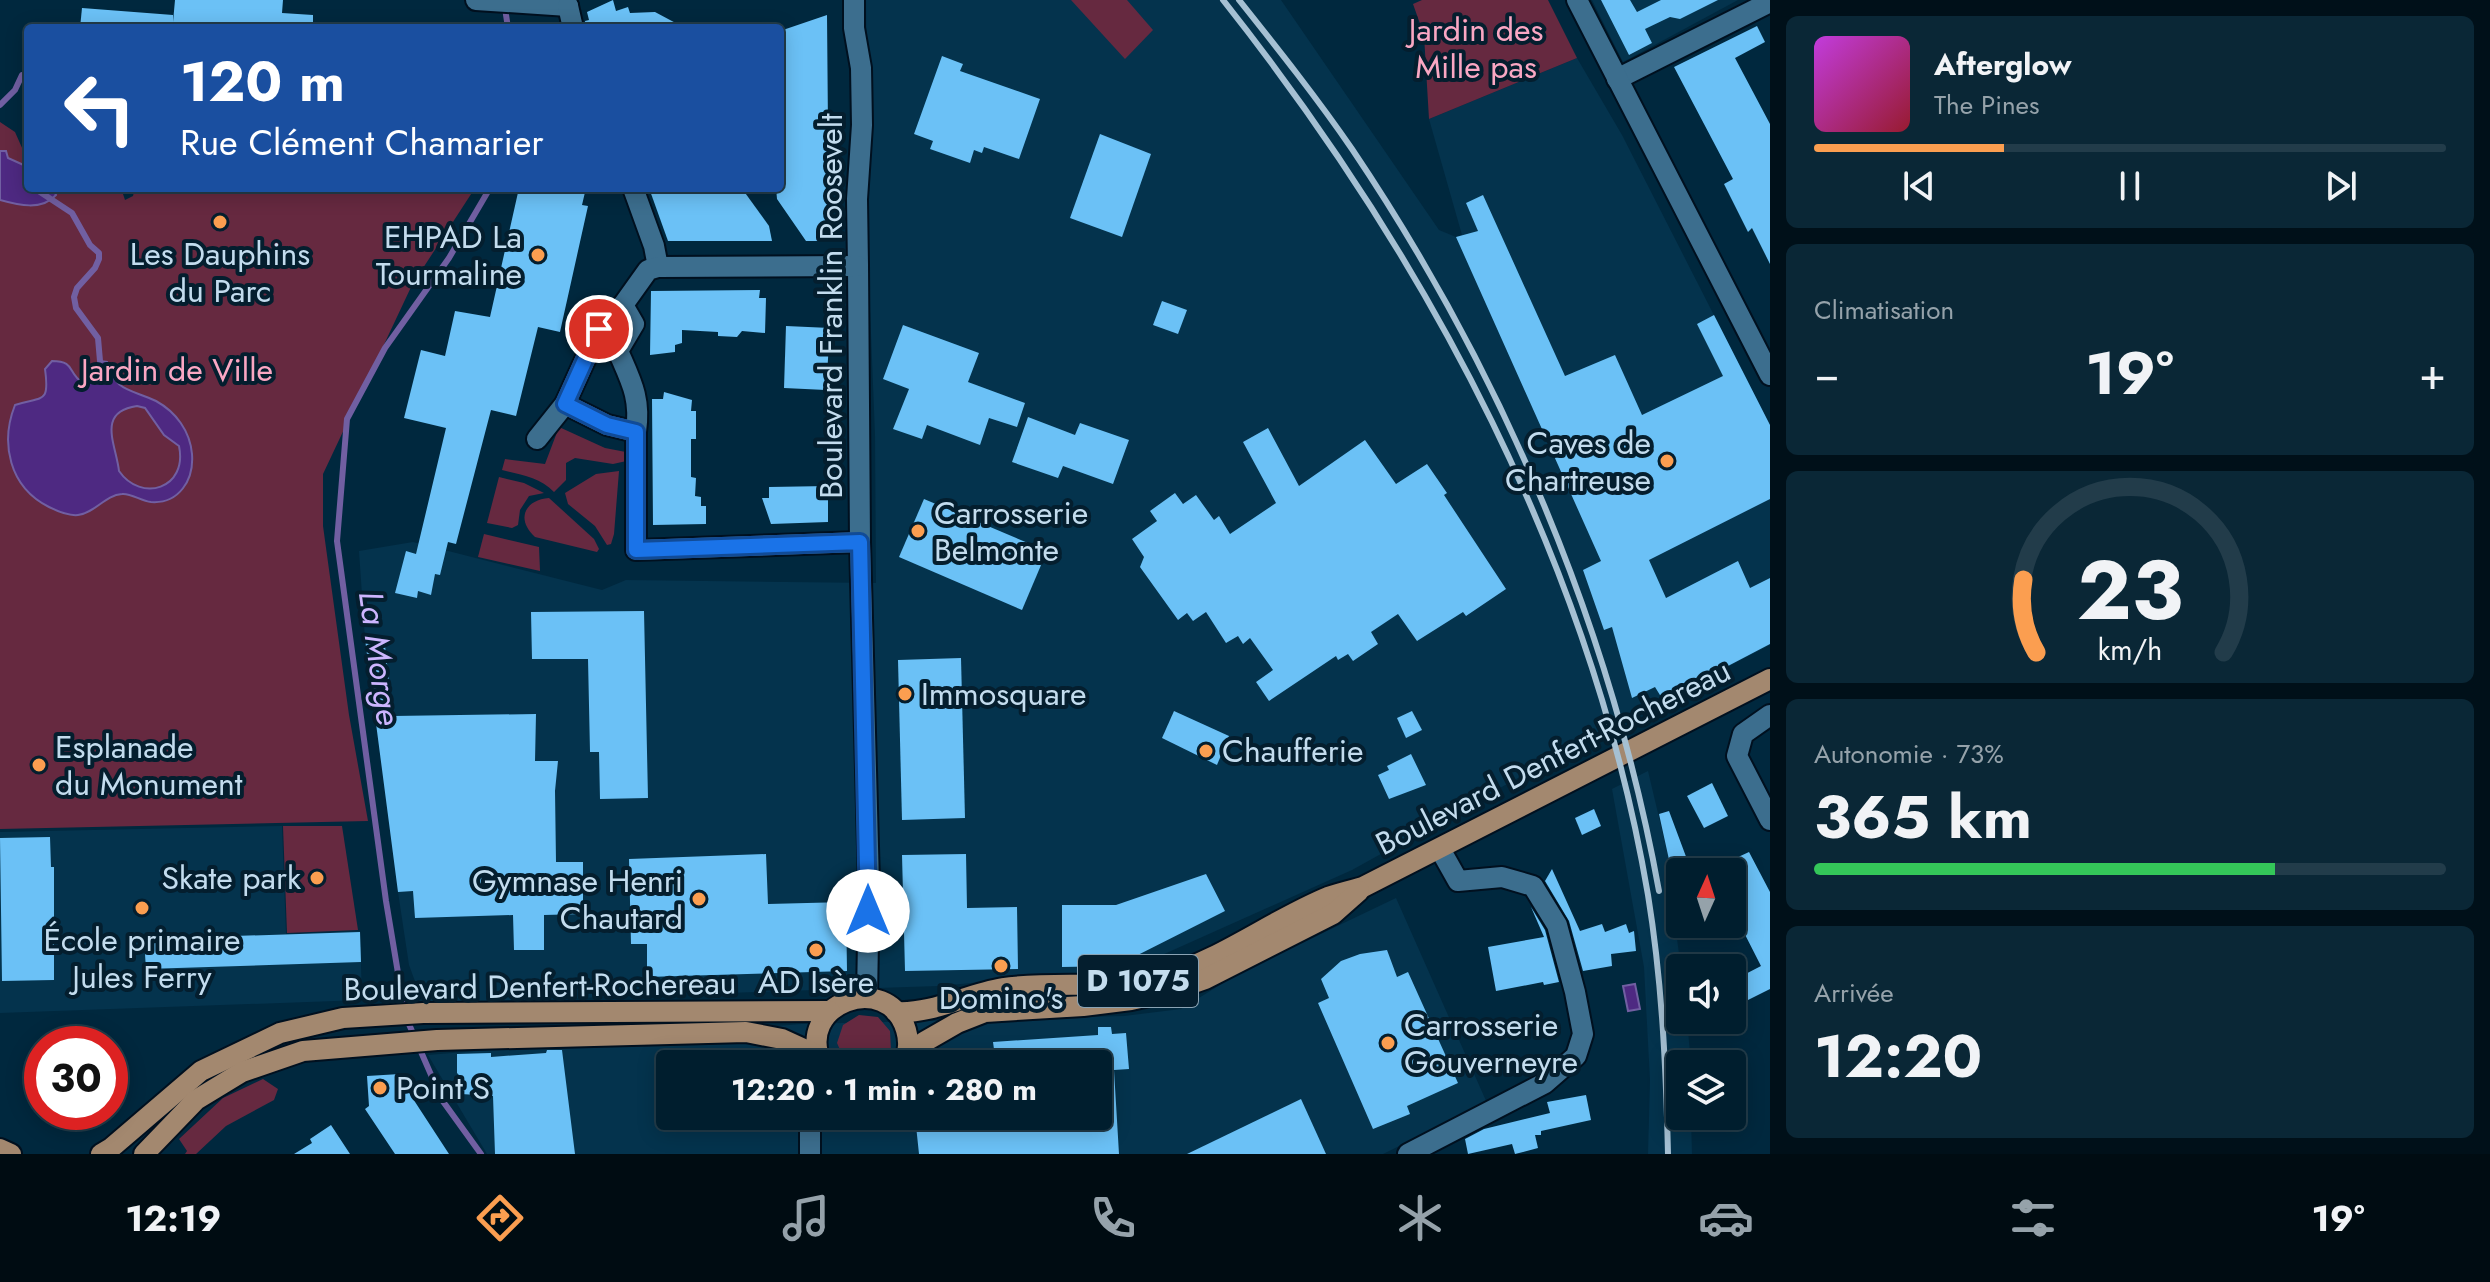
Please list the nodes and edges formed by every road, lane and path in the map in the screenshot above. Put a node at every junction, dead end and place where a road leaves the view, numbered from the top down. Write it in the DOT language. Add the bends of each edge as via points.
graph roads {
  1 [pos="854,0"];
  2 [pos="1577,0"];
  3 [pos="486,1"];
  4 [pos="1770,2"];
  5 [pos="570,3"];
  6 [pos="573,24"];
  7 [pos="1617,79"];
  8 [pos="634,192"];
  9 [pos="858,266"];
  10 [pos="658,267"];
  11 [pos="623,305"];
  12 [pos="1770,375"];
  13 [pos="565,404"];
  14 [pos="636,432"];
  15 [pos="537,439"];
  16 [pos="860,542"];
  17 [pos="1770,679"];
  18 [pos="1770,715"];
  19 [pos="1770,820"];
  20 [pos="1440,849"];
  21 [pos="1363,887"];
  22 [pos="867,997"];
  23 [pos="830,1011"];
  24 [pos="896,1012"];
  25 [pos="803,1050"];
  26 [pos="820,1050"];
  27 [pos="907,1050"];
  28 [pos="916,1050"];
  29 [pos="810,1130"];
  30 [pos="0,1149"];
  31 [pos="11,1154"];
  32 [pos="101,1154"];
  33 [pos="144,1154"];
  34 [pos="810,1154"];
  35 [pos="1408,1154"];
  1 -- 9 [label="street, Boulevard Franklin Roosevelt" via="862,125"];
  2 -- 7 [label="street"];
  3 -- 5 [label="street"];
  4 -- 7 [label="street"];
  5 -- 6 [label="street"];
  7 -- 12 [label="street"];
  8 -- 10 [label="street"];
  9 -- 10 [label="street"];
  9 -- 16 [label="street, Boulevard Franklin Roosevelt"];
  10 -- 11 [label="street" via="648,270"];
  11 -- 13 [label="street" via="599,329"];
  11 -- 14 [label="street" via="634,324 618,351 637,394"];
  13 -- 14 [label="street" via="607,425"];
  13 -- 15 [label="street"];
  14 -- 16 [label="street" via="636,550"];
  16 -- 22 [label="street, Boulevard Franklin Roosevelt"];
  17 -- 20 [label="main road, Boulevard Denfert-Rochereau / D 1075"];
  18 -- 19 [label="street" via="1743,734 1737,756"];
  20 -- 21 [label="main road, Boulevard Denfert-Rochereau / D 1075"];
  20 -- 35 [label="street" via="1458,881 1502,877 1533,886 1557,925 1583,1034 1576,1056 1545,1083"];
  21 -- 24 [label="main road, Boulevard Denfert-Rochereau / D 1075" via="1329,896 1163,977 1007,988 916,1013"];
  21 -- 28 [label="main road, Boulevard Denfert-Rochereau / D 1075" via="1333,914 1205,979 1131,1000 985,1012"];
  22 -- 23 [label="main road, Boulevard Denfert-Rochereau" via="847,1000"];
  22 -- 24 [label="main road"];
  23 -- 26 [label="main road, Boulevard Denfert-Rochereau" via="819,1031"];
  23 -- 32 [label="main road, Boulevard Denfert-Rochereau" via="343,1018 280,1033 219,1062 188,1081"];
  24 -- 27 [label="main road, Boulevard Denfert-Rochereau" via="905,1025"];
  25 -- 33 [label="main road, Boulevard Denfert-Rochereau" via="782,1039 746,1032 437,1040 303,1051 242,1072 196,1100"];
  29 -- 34 [label="street"];
  30 -- 31 [label="main road"];
}
